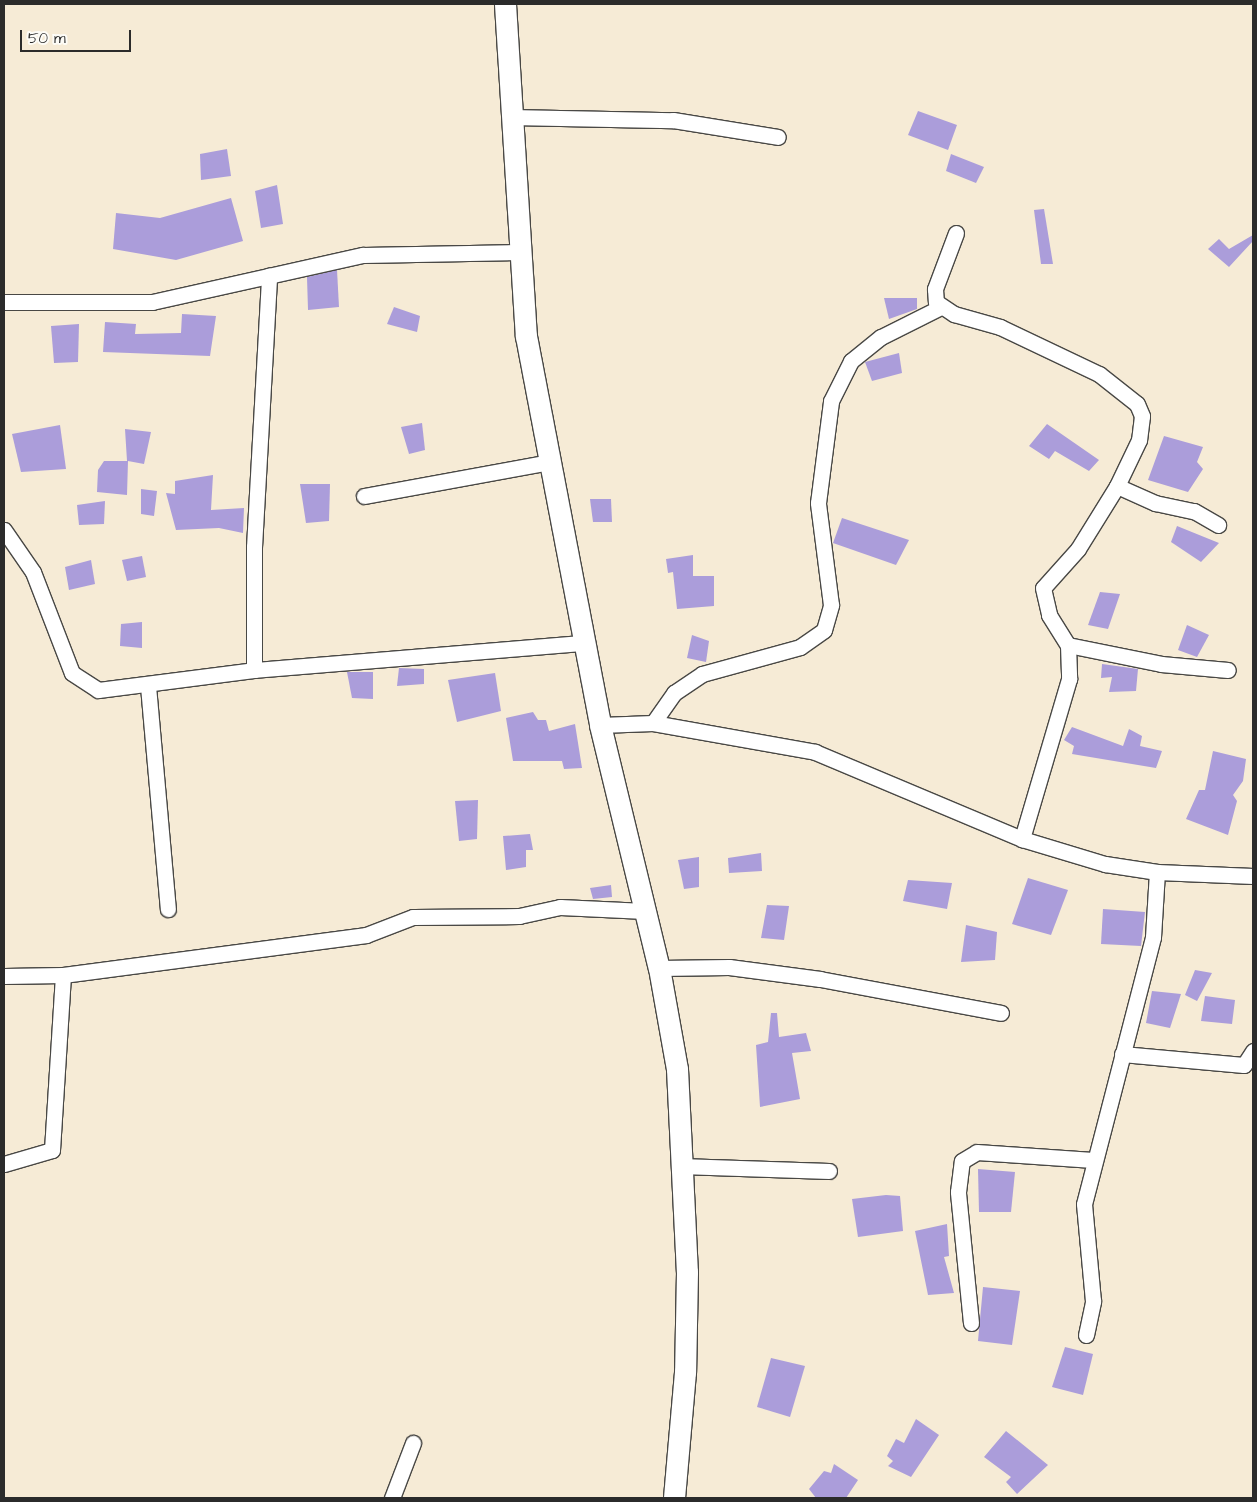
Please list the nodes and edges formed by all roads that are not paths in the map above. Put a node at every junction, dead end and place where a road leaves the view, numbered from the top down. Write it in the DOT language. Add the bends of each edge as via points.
graph roads {
  1 [pos="505,4"];
  2 [pos="510,116"];
  3 [pos="778,137"];
  4 [pos="956,233"];
  5 [pos="518,252"];
  6 [pos="269,275"];
  7 [pos="4,302"];
  8 [pos="942,307"];
  9 [pos="550,462"];
  10 [pos="1117,486"];
  11 [pos="364,496"];
  12 [pos="1218,524"];
  13 [pos="4,530"];
  14 [pos="583,642"];
  15 [pos="1068,645"];
  16 [pos="254,670"];
  17 [pos="1228,670"];
  18 [pos="148,686"];
  19 [pos="653,723"];
  20 [pos="600,725"];
  21 [pos="1022,839"];
  22 [pos="1157,872"];
  23 [pos="1253,876"];
  24 [pos="168,909"];
  25 [pos="645,911"];
  26 [pos="659,968"];
  27 [pos="4,976"];
  28 [pos="64,976"];
  29 [pos="1001,1013"];
  30 [pos="1253,1051"];
  31 [pos="1122,1054"];
  32 [pos="1093,1160"];
  33 [pos="4,1164"];
  34 [pos="680,1166"];
  35 [pos="829,1171"];
  36 [pos="971,1323"];
  37 [pos="1086,1336"];
  38 [pos="413,1443"];
  39 [pos="392,1498"];
  40 [pos="674,1498"];
  1 -- 2 [label="main road"];
  2 -- 3 [label="street" via="672,120"];
  2 -- 5 [label="main road"];
  4 -- 8 [label="street" via="936,289 936,302"];
  5 -- 6 [label="street" via="363,255"];
  5 -- 9 [label="main road" via="526,336"];
  6 -- 7 [label="street" via="152,302"];
  6 -- 16 [label="street" via="254,547"];
  8 -- 10 [label="street" via="1000,327 1099,374 1137,404 1143,428"];
  8 -- 19 [label="street" via="881,337 851,361 832,401 818,503 831,605 824,630 792,650 702,674 674,693"];
  9 -- 11 [label="street"];
  9 -- 14 [label="main road"];
  10 -- 12 [label="street" via="1154,503 1194,511"];
  10 -- 15 [label="street" via="1078,549 1043,588 1048,615"];
  13 -- 18 [label="street" via="33,572 72,673 98,690"];
  14 -- 16 [label="street"];
  14 -- 20 [label="main road"];
  15 -- 17 [label="street" via="1161,664"];
  15 -- 21 [label="street" via="1069,679"];
  16 -- 18 [label="street"];
  18 -- 24 [label="street"];
  19 -- 20 [label="street"];
  19 -- 21 [label="street" via="815,752"];
  20 -- 25 [label="main road"];
  21 -- 22 [label="street" via="1105,864"];
  22 -- 23 [label="street"];
  22 -- 31 [label="street" via="1153,937"];
  25 -- 26 [label="main road"];
  25 -- 28 [label="street" via="560,907 519,916 413,918 366,935"];
  26 -- 29 [label="street" via="729,967 802,976"];
  26 -- 34 [label="main road" via="677,1069"];
  27 -- 28 [label="street"];
  28 -- 33 [label="street" via="52,1150"];
  30 -- 31 [label="street" via="1244,1065"];
  31 -- 32 [label="street"];
  32 -- 36 [label="street" via="977,1152 962,1161 958,1192"];
  32 -- 37 [label="street" via="1084,1204 1093,1301"];
  34 -- 35 [label="street"];
  34 -- 40 [label="main road" via="687,1281 685,1372"];
  38 -- 39 [label="street"];
}
